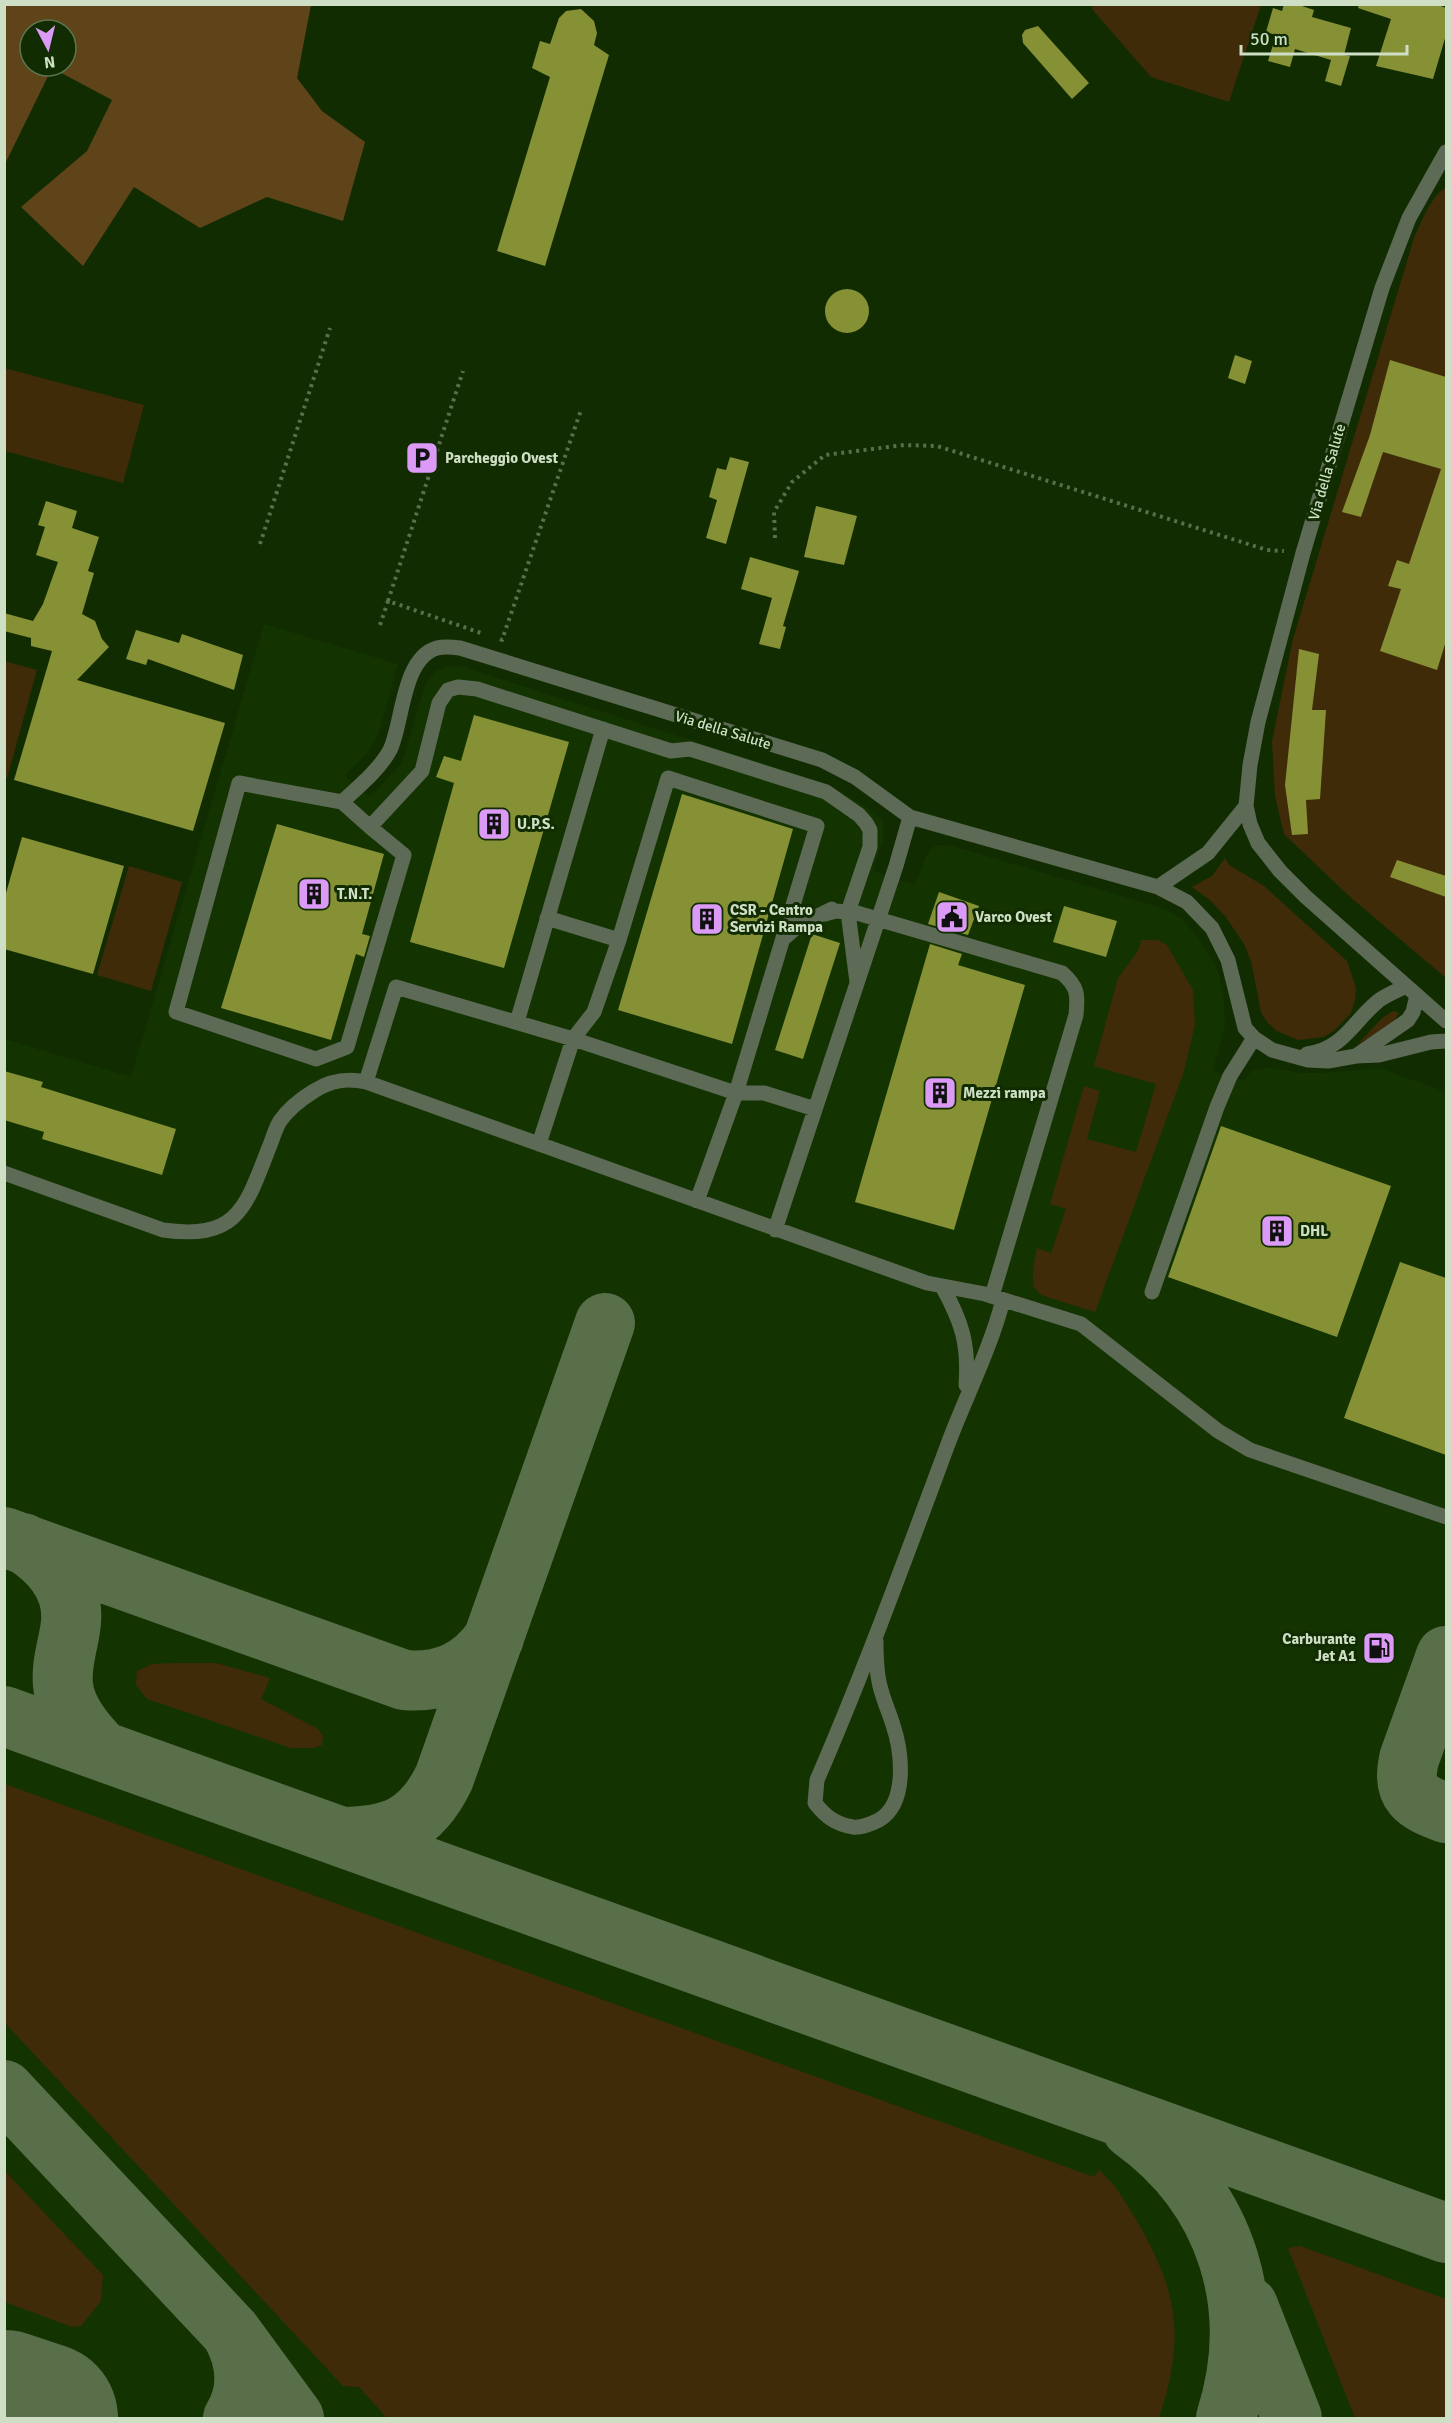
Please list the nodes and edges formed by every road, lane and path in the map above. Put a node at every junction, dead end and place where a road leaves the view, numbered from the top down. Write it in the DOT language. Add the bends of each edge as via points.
graph roads {
  1 [pos="1446,154"];
  2 [pos="330,328"];
  3 [pos="463,371"];
  4 [pos="581,410"];
  5 [pos="775,538"];
  6 [pos="260,544"];
  7 [pos="1303,553"];
  8 [pos="388,601"];
  9 [pos="380,625"];
  10 [pos="603,729"];
  11 [pos="342,802"];
  12 [pos="1246,806"];
  13 [pos="910,817"];
  14 [pos="370,828"];
  15 [pos="1158,887"];
  16 [pos="857,888"];
  17 [pos="848,912"];
  18 [pos="825,914"];
  19 [pos="547,918"];
  20 [pos="878,919"];
  21 [pos="784,938"];
  22 [pos="619,940"];
  23 [pos="857,982"];
  24 [pos="1412,990"];
  25 [pos="1446,1021"];
  26 [pos="517,1022"];
  27 [pos="1254,1038"];
  28 [pos="573,1039"];
  29 [pos="1446,1041"];
  30 [pos="1286,1055"];
  31 [pos="1356,1056"];
  32 [pos="366,1082"];
  33 [pos="736,1092"];
  34 [pos="815,1108"];
  35 [pos="539,1144"];
  36 [pos="4,1173"];
  37 [pos="697,1202"];
  38 [pos="775,1230"];
  39 [pos="942,1286"];
  40 [pos="1152,1292"];
  41 [pos="997,1298"];
  42 [pos="960,1412"];
  43 [pos="1446,1517"];
  44 [pos="876,1640"];
  1 -- 7 [label="street, Via della Salute" via="1409,218 1388,271"];
  2 -- 6 [label="path"];
  3 -- 8 [label="path"];
  4 -- 8 [label="path" via="502,640"];
  5 -- 7 [label="path" via="774,512 792,482 825,454 904,445 937,446 1267,550"];
  7 -- 12 [label="street, Via della Salute" via="1258,722"];
  8 -- 9 [label="path"];
  10 -- 14 [label="street" via="477,688 448,690 439,703 422,771"];
  10 -- 16 [label="street" via="671,751 690,749 826,792 860,815 870,830 870,847"];
  10 -- 19 [label="street"];
  11 -- 13 [label="street, Via della Salute" via="390,750 412,673 419,659 438,647 460,648 822,760 855,777"];
  11 -- 14 [label="street"];
  11 -- 14 [label="street" via="239,783 176,1012 316,1059 347,1047 404,855"];
  12 -- 15 [label="street" via="1208,853"];
  12 -- 24 [label="street, Via della Salute" via="1258,843 1274,865"];
  13 -- 15 [label="street, Via della Salute"];
  13 -- 20 [label="street"];
  15 -- 27 [label="street, Via della Salute" via="1187,902 1212,928 1228,960 1245,1028"];
  16 -- 17 [label="street"];
  16 -- 18 [label="street"];
  17 -- 18 [label="street"];
  17 -- 20 [label="street"];
  17 -- 23 [label="street"];
  18 -- 21 [label="street" via="798,926"];
  19 -- 22 [label="street"];
  19 -- 26 [label="street"];
  20 -- 23 [label="street"];
  20 -- 41 [label="street" via="1062,973 1074,983 1078,998 1076,1015"];
  21 -- 22 [label="street" via="817,826 668,778"];
  21 -- 33 [label="street"];
  22 -- 28 [label="street" via="594,1012"];
  23 -- 34 [label="street"];
  24 -- 25 [label="street, Via della Salute"];
  24 -- 30 [label="street" via="1378,1000 1345,1037 1325,1050"];
  24 -- 31 [label="street" via="1413,1012 1408,1020"];
  26 -- 28 [label="street"];
  26 -- 32 [label="street" via="396,987"];
  27 -- 30 [label="street"];
  27 -- 40 [label="street" via="1230,1076 1217,1107"];
  28 -- 33 [label="street"];
  28 -- 35 [label="street"];
  29 -- 31 [label="street"];
  30 -- 31 [label="street" via="1328,1061"];
  32 -- 35 [label="street"];
  32 -- 36 [label="street" via="349,1078 325,1084 293,1105 279,1122 244,1207 236,1217 210,1230 163,1230"];
  33 -- 34 [label="street" via="764,1093"];
  33 -- 37 [label="street"];
  34 -- 38 [label="street"];
  35 -- 37 [label="street"];
  37 -- 38 [label="street"];
  38 -- 39 [label="street"];
  39 -- 41 [label="street"];
  39 -- 42 [label="street" via="955,1309 968,1360"];
  41 -- 42 [label="street" via="994,1332"];
  41 -- 43 [label="street" via="1081,1324 1218,1431 1250,1450"];
  42 -- 44 [label="street"];
  44 -- 44 [label="street" via="818,1780 815,1803 825,1816 855,1827 883,1817 893,1806 898,1787 900,1765 893,1726 879,1685"];
}
